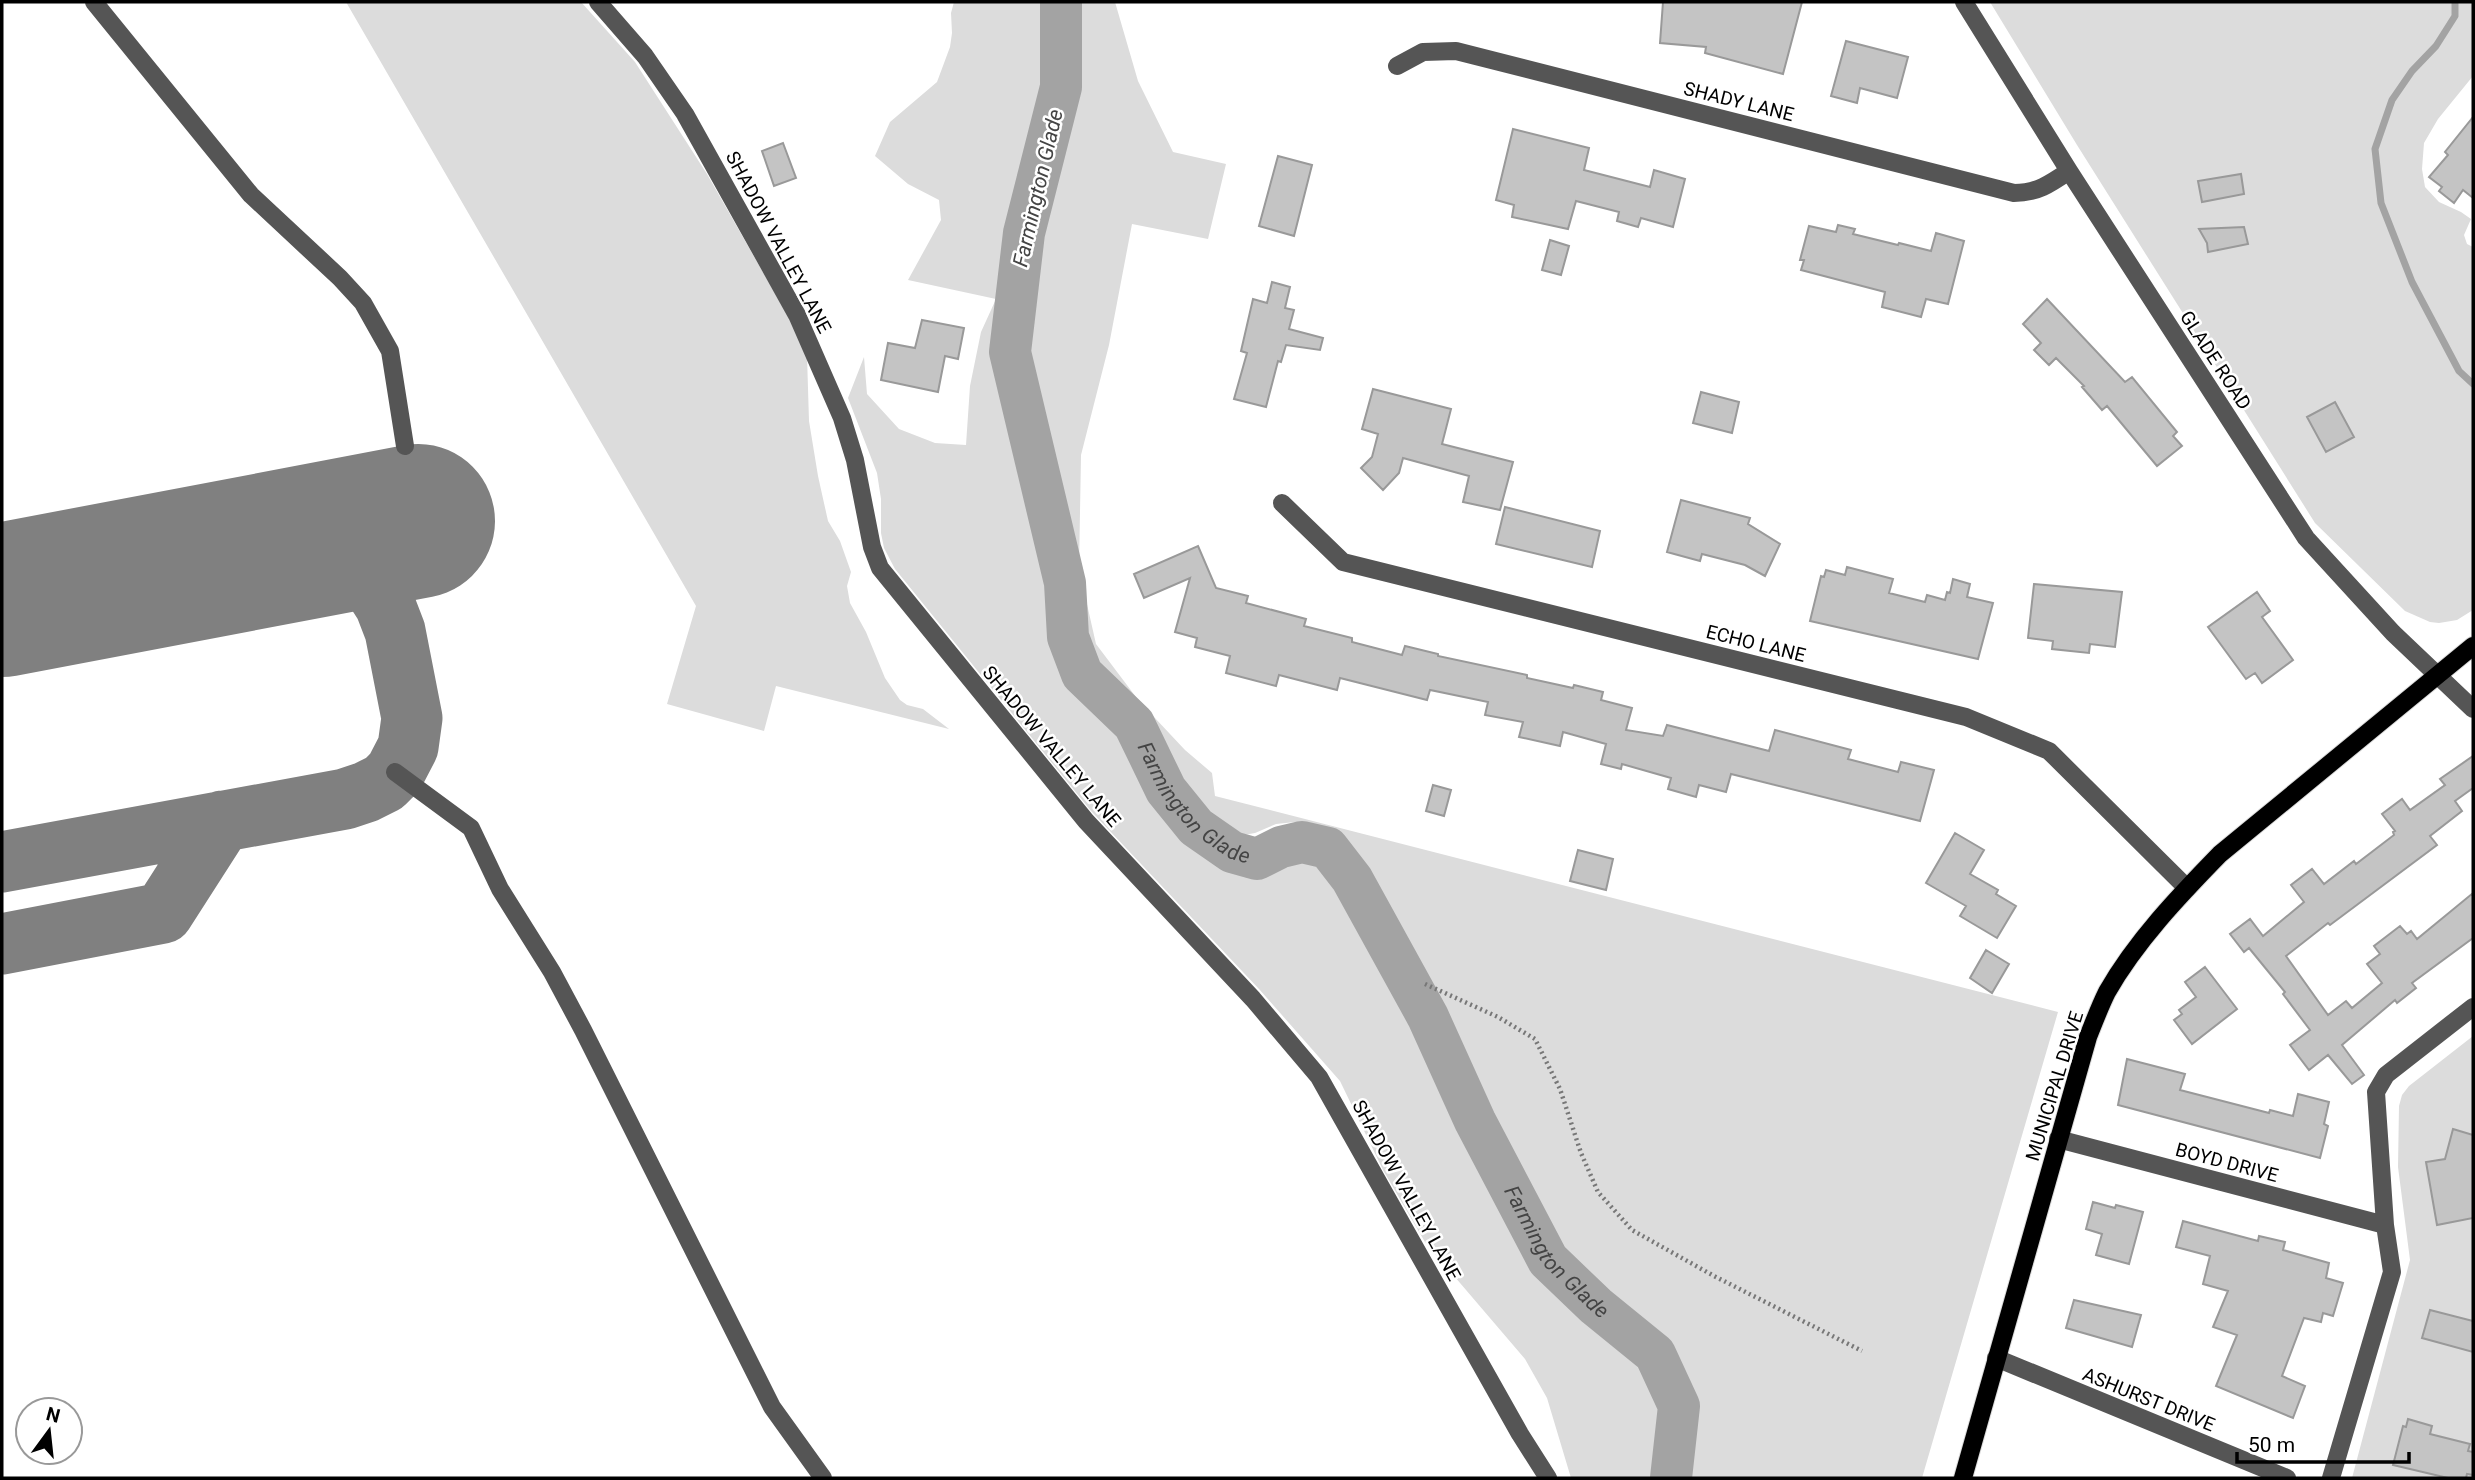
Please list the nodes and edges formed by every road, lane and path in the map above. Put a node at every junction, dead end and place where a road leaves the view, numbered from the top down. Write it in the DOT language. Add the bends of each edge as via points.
graph roads {
  1 [pos="93,2"];
  2 [pos="598,2"];
  3 [pos="1964,2"];
  4 [pos="1397,66"];
  5 [pos="2069,171"];
  6 [pos="405,446"];
  7 [pos="1282,503"];
  8 [pos="2473,646"];
  9 [pos="2437,675"];
  10 [pos="2473,709"];
  11 [pos="395,772"];
  12 [pos="2188,888"];
  13 [pos="1425,984"];
  14 [pos="2473,1007"];
  15 [pos="2058,1139"];
  16 [pos="2385,1225"];
  17 [pos="1862,1351"];
  18 [pos="1996,1358"];
  19 [pos="823,1478"];
  20 [pos="1548,1478"];
  21 [pos="1963,1478"];
  22 [pos="2287,1478"];
  23 [pos="2331,1478"];
  1 -- 6 [label="street" via="251,195 363,303 390,351"];
  2 -- 20 [label="street, SHADOW VALLEY LANE" via="645,56 685,114 797,315 842,418 880,568 1086,821 1253,999 1319,1077"];
  3 -- 5 [label="street, GLADE ROAD"];
  4 -- 5 [label="street, SHADY LANE" via="1423,52 1457,51 2014,193 2044,188"];
  5 -- 9 [label="street, GLADE ROAD" via="2306,538 2383,624"];
  7 -- 12 [label="street, ECHO LANE" via="1343,562 1966,717 2049,751"];
  8 -- 9 [label="main road, MUNICIPAL DRIVE"];
  9 -- 10 [label="street, GLADE ROAD"];
  9 -- 12 [label="main road, MUNICIPAL DRIVE" via="2220,854"];
  11 -- 19 [label="street" via="471,828 500,888 583,1030 772,1407"];
  12 -- 15 [label="main road, MUNICIPAL DRIVE" via="2107,992 2088,1037"];
  13 -- 17 [label="path" via="1498,1017 1535,1040 1560,1089 1598,1192 1632,1230"];
  14 -- 16 [label="street" via="2386,1075 2376,1092"];
  15 -- 16 [label="street, BOYD DRIVE"];
  15 -- 18 [label="main road, MUNICIPAL DRIVE"];
  16 -- 23 [label="street" via="2392,1272"];
  18 -- 21 [label="main road, MUNICIPAL DRIVE"];
  18 -- 22 [label="street, ASHURST DRIVE"];
}
